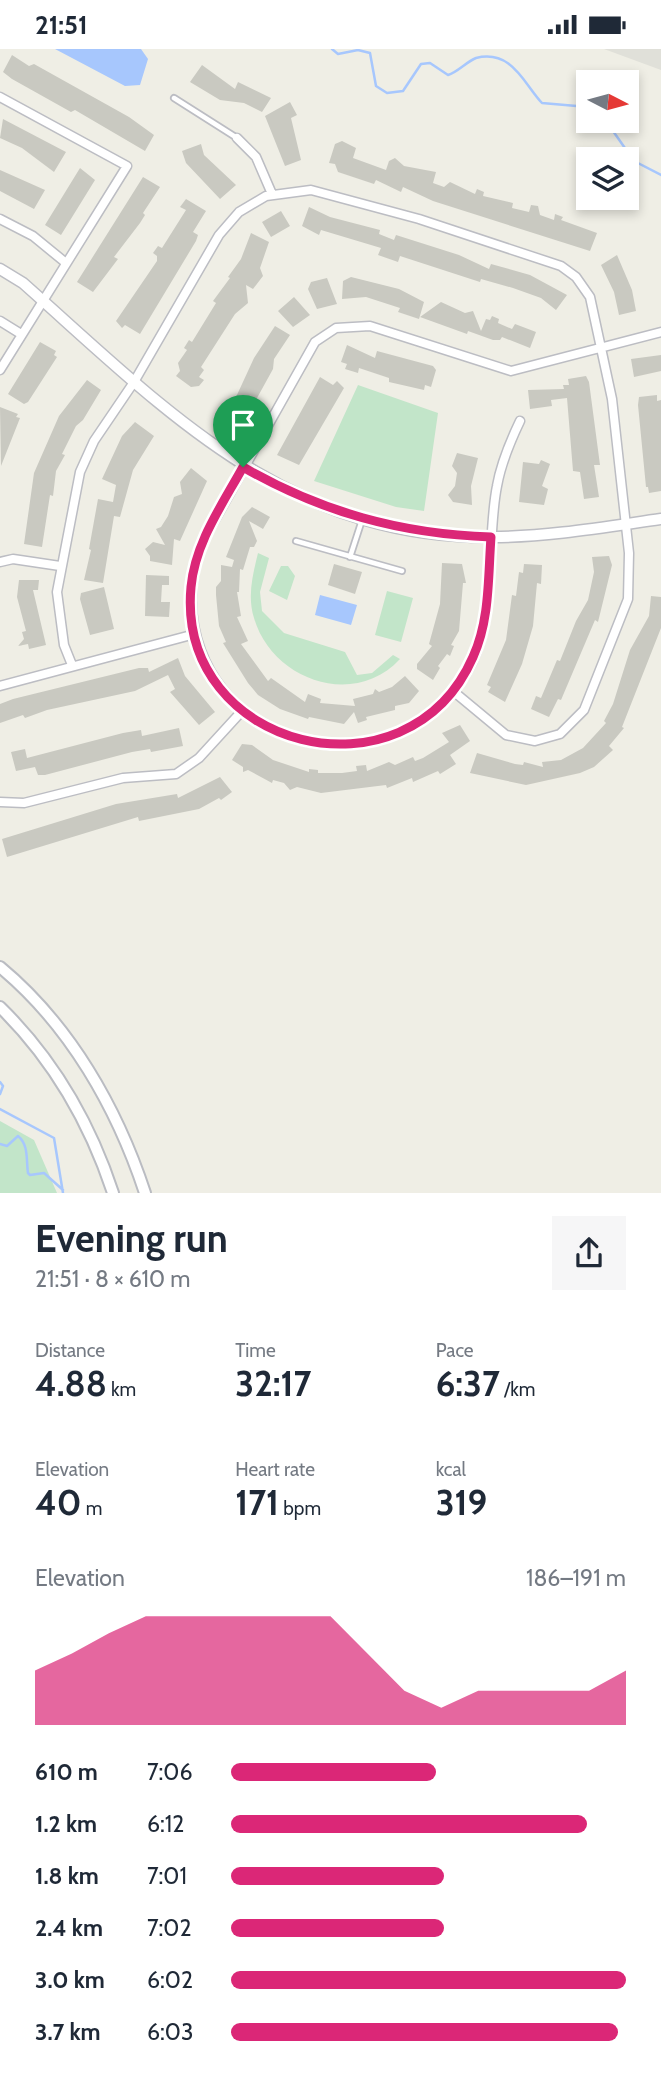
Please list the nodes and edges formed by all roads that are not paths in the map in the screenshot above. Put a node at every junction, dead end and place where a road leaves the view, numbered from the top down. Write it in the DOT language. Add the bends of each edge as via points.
graph roads {
  1 [pos="0,97"];
  2 [pos="174,98"];
  3 [pos="237,138"];
  4 [pos="272,194"];
  5 [pos="0,219"];
  6 [pos="66,263"];
  7 [pos="0,269"];
  8 [pos="42,300"];
  9 [pos="0,321"];
  10 [pos="661,331"];
  11 [pos="21,334"];
  12 [pos="601,347"];
  13 [pos="0,370"];
  14 [pos="134,382"];
  15 [pos="520,421"];
  16 [pos="243,467"];
  17 [pos="362,519"];
  18 [pos="661,519"];
  19 [pos="626,524"];
  20 [pos="491,537"];
  21 [pos="296,541"];
  22 [pos="350,557"];
  23 [pos="0,562"];
  24 [pos="60,566"];
  25 [pos="402,571"];
  26 [pos="195,634"];
  27 [pos="72,665"];
  28 [pos="0,687"];
  29 [pos="453,691"];
  30 [pos="242,711"];
  31 [pos="0,802"];
  32 [pos="0,967"];
  33 [pos="0,1007"];
  34 [pos="113,1193"];
  35 [pos="145,1193"];
  1 -- 6 [label="street" via="127,166"];
  2 -- 3 [label="lane"];
  3 -- 4 [label="street" via="256,156"];
  4 -- 12 [label="street" via="296,189 326,192 561,266 590,297"];
  4 -- 14 [label="street" via="239,212 219,235"];
  5 -- 6 [label="street" via="33,236"];
  6 -- 8 [label="street"];
  7 -- 8 [label="street"];
  8 -- 11 [label="street"];
  8 -- 14 [label="street"];
  9 -- 11 [label="street"];
  10 -- 12 [label="street"];
  11 -- 13 [label="street"];
  12 -- 16 [label="street" via="511,372 370,326 336,328 307,352"];
  12 -- 19 [label="street" via="619,444"];
  14 -- 16 [label="street" via="177,420"];
  14 -- 24 [label="street" via="94,441 80,472"];
  15 -- 20 [label="street" via="502,465"];
  16 -- 17 [label="street" via="295,494"];
  16 -- 26 [label="street" via="196,558 191,590"];
  17 -- 20 [label="street" via="424,533"];
  17 -- 22 [label="lane"];
  18 -- 19 [label="street"];
  19 -- 20 [label="street"];
  19 -- 29 [label="street" via="628,599 584,710 570,728 549,738 520,739 499,731"];
  20 -- 29 [label="street" via="483,628 473,658"];
  21 -- 22 [label="lane"];
  22 -- 25 [label="lane"];
  23 -- 24 [label="street" via="13,559"];
  24 -- 27 [label="street" via="57,592"];
  26 -- 27 [label="street"];
  26 -- 30 [label="street" via="213,675"];
  27 -- 28 [label="street"];
  29 -- 30 [label="street" via="407,730 359,745 323,746 303,741"];
  30 -- 31 [label="street" via="199,758 176,774 123,778 24,803"];
  32 -- 35 [label="main road" via="58,1028 89,1070 112,1112"];
  33 -- 34 [label="main road" via="22,1028 65,1087 90,1133"];
}
